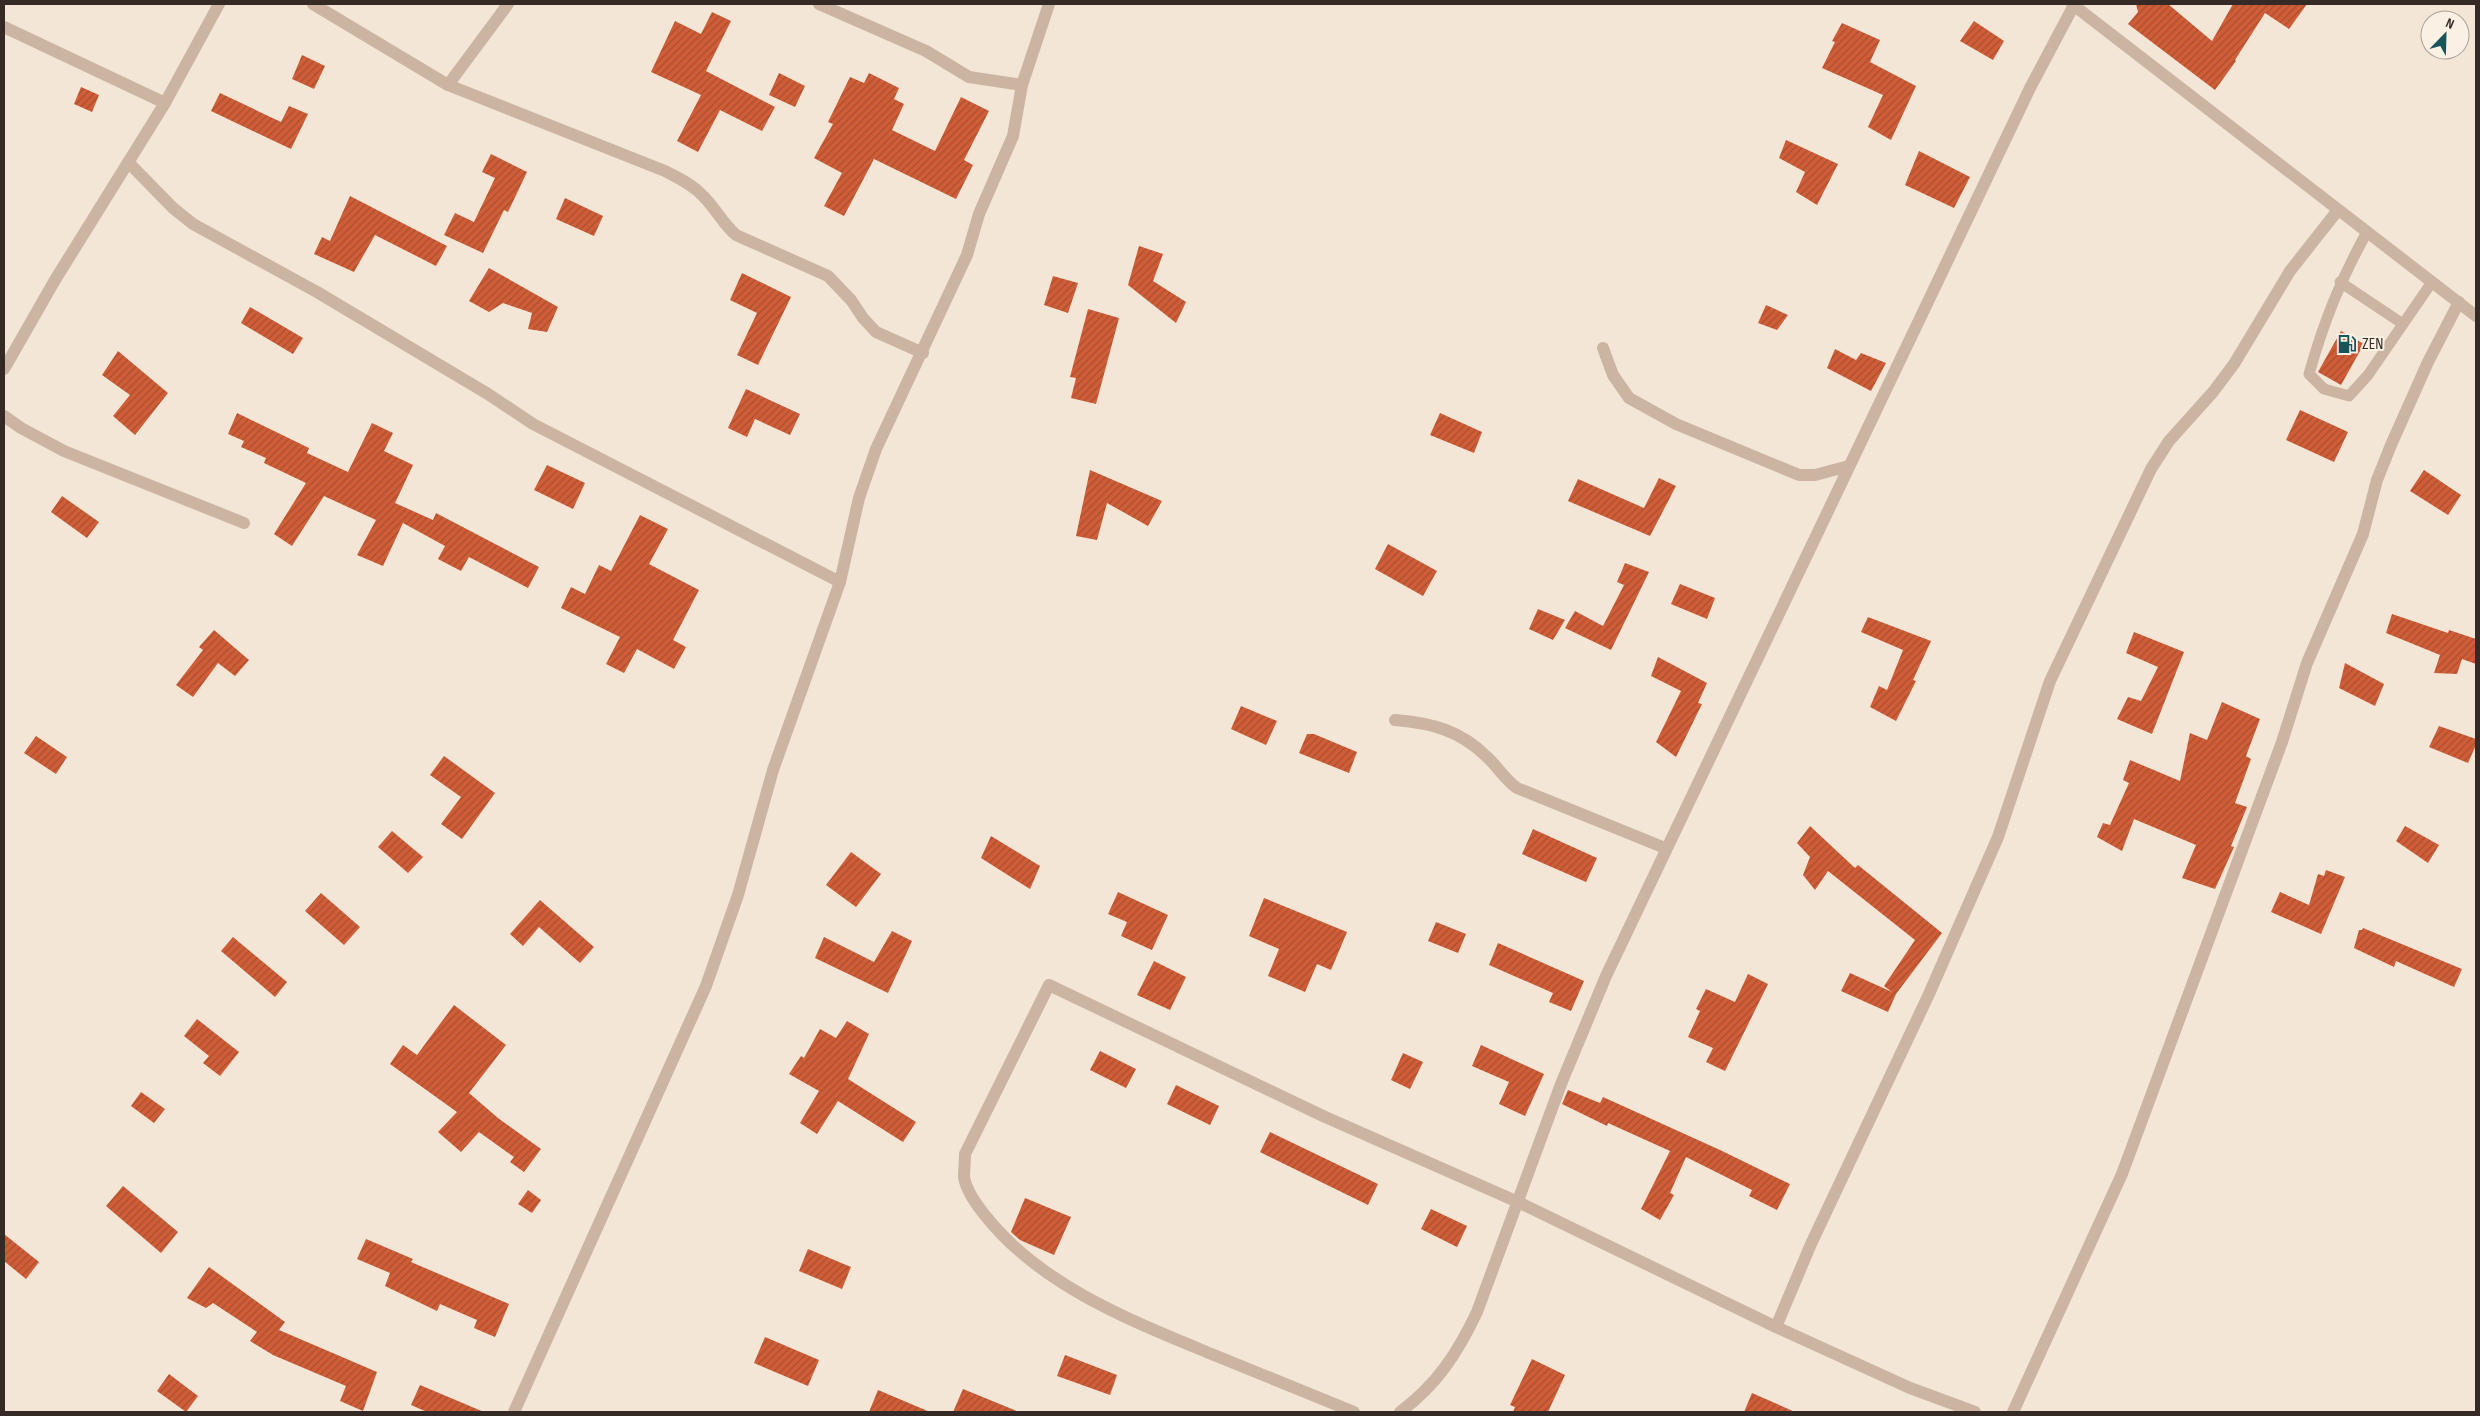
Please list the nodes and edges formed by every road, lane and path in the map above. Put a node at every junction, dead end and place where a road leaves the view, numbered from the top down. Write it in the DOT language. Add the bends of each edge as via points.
graph roads {
  1 [pos="219,4"];
  2 [pos="314,4"];
  3 [pos="508,4"];
  4 [pos="819,4"];
  5 [pos="1050,4"];
  6 [pos="2073,5"];
  7 [pos="4,27"];
  8 [pos="1022,85"];
  9 [pos="448,86"];
  10 [pos="165,103"];
  11 [pos="128,163"];
  12 [pos="2338,210"];
  13 [pos="2367,232"];
  14 [pos="2340,282"];
  15 [pos="2432,282"];
  16 [pos="2459,302"];
  17 [pos="2476,316"];
  18 [pos="2403,324"];
  19 [pos="1604,348"];
  20 [pos="923,353"];
  21 [pos="4,369"];
  22 [pos="4,416"];
  23 [pos="1849,466"];
  24 [pos="244,523"];
  25 [pos="840,582"];
  26 [pos="1395,720"];
  27 [pos="1665,848"];
  28 [pos="1518,1202"];
  29 [pos="1776,1327"];
  30 [pos="514,1412"];
  31 [pos="1354,1412"];
  32 [pos="1400,1412"];
  33 [pos="1975,1412"];
  34 [pos="2013,1412"];
  1 -- 10 [label="street"];
  2 -- 9 [label="street"];
  3 -- 9 [label="street"];
  4 -- 8 [label="street" via="926,51 968,77"];
  5 -- 8 [label="street"];
  6 -- 12 [label="street"];
  6 -- 23 [label="street"];
  7 -- 10 [label="street"];
  8 -- 20 [label="street" via="1013,136 979,214 967,255"];
  9 -- 20 [label="street" via="665,171 691,185 736,234 828,276 876,332"];
  10 -- 11 [label="street"];
  11 -- 21 [label="street"];
  11 -- 25 [label="street" via="193,224 317,292 533,424"];
  12 -- 13 [label="street"];
  12 -- 29 [label="street" via="2290,271 2234,364 2168,441 2151,469 2050,680 1998,837"];
  13 -- 14 [label="lane"];
  13 -- 15 [label="street"];
  14 -- 18 [label="lane"];
  14 -- 18 [label="lane" via="2322,326 2309,374 2324,389 2349,396 2368,375"];
  15 -- 16 [label="street"];
  15 -- 18 [label="lane"];
  16 -- 17 [label="street"];
  16 -- 34 [label="street" via="2428,362 2377,480 2363,534 2307,663 2276,758 2122,1174"];
  19 -- 23 [label="street" via="1612,376 1629,398 1676,424 1799,475"];
  20 -- 25 [label="street" via="874,457 859,498"];
  22 -- 24 [label="street" via="64,451"];
  23 -- 27 [label="street"];
  25 -- 30 [label="street" via="773,770 738,895 706,986"];
  26 -- 27 [label="street" via="1426,722 1442,727 1487,756 1517,788"];
  27 -- 28 [label="street" via="1561,1084"];
  28 -- 29 [label="street"];
  28 -- 31 [label="street" via="1323,1116 1049,985 965,1154 964,1178 975,1201 1017,1250 1084,1296 1182,1342"];
  28 -- 32 [label="street" via="1477,1312 1453,1359 1429,1389"];
  29 -- 33 [label="street" via="1910,1388"];
}
